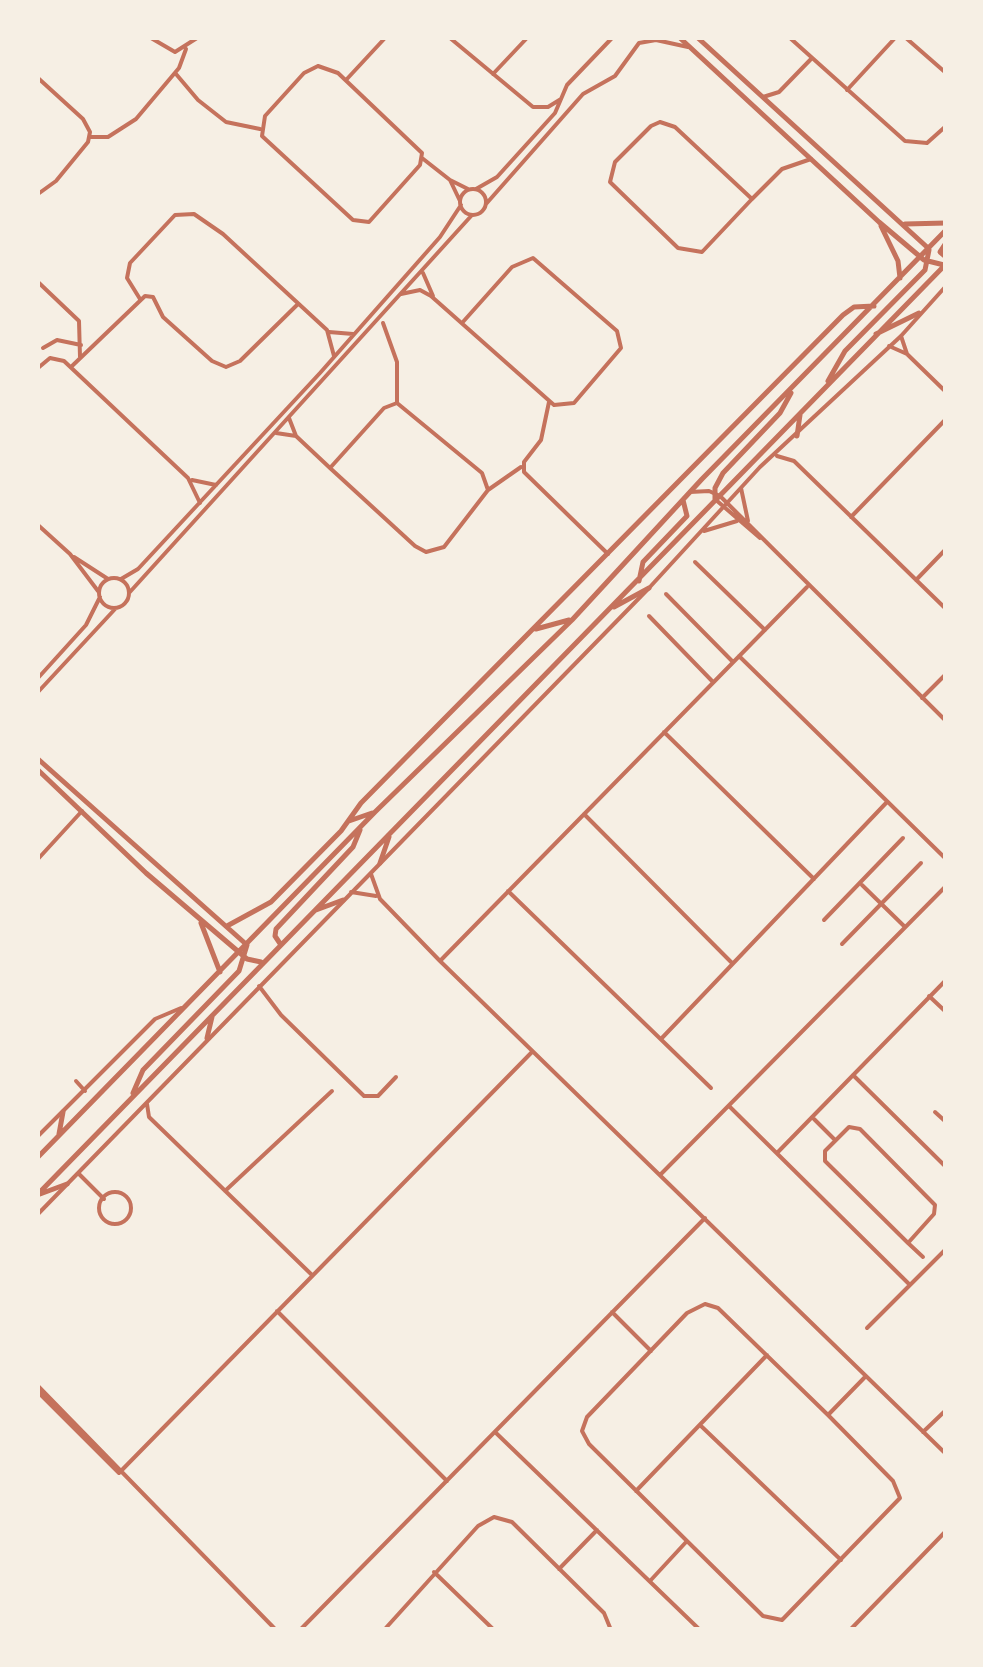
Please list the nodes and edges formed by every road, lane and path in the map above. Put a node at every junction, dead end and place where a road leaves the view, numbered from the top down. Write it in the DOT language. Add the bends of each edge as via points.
graph roads {
  1 [pos="151,38"];
  2 [pos="198,38"];
  3 [pos="385,38"];
  4 [pos="450,38"];
  5 [pos="527,38"];
  6 [pos="612,38"];
  7 [pos="680,38"];
  8 [pos="698,38"];
  9 [pos="790,38"];
  10 [pos="895,38"];
  11 [pos="906,38"];
  12 [pos="692,48"];
  13 [pos="186,49"];
  14 [pos="812,58"];
  15 [pos="175,72"];
  16 [pos="946,73"];
  17 [pos="493,74"];
  18 [pos="38,78"];
  19 [pos="346,80"];
  20 [pos="847,90"];
  21 [pos="779,92"];
  22 [pos="763,97"];
  23 [pos="562,98"];
  24 [pos="777,110"];
  25 [pos="946,126"];
  26 [pos="260,129"];
  27 [pos="90,137"];
  28 [pos="796,146"];
  29 [pos="422,158"];
  30 [pos="811,159"];
  31 [pos="793,163"];
  32 [pos="843,170"];
  33 [pos="834,179"];
  34 [pos="450,180"];
  35 [pos="473,189"];
  36 [pos="38,194"];
  37 [pos="752,199"];
  38 [pos="461,204"];
  39 [pos="486,204"];
  40 [pos="472,214"];
  41 [pos="879,222"];
  42 [pos="902,223"];
  43 [pos="946,223"];
  44 [pos="946,230"];
  45 [pos="946,244"];
  46 [pos="928,249"];
  47 [pos="921,257"];
  48 [pos="928,262"];
  49 [pos="945,262"];
  50 [pos="423,271"];
  51 [pos="900,278"];
  52 [pos="38,282"];
  53 [pos="946,286"];
  54 [pos="401,294"];
  55 [pos="140,299"];
  56 [pos="436,300"];
  57 [pos="298,304"];
  58 [pos="874,306"];
  59 [pos="919,313"];
  60 [pos="383,323"];
  61 [pos="462,323"];
  62 [pos="329,332"];
  63 [pos="354,334"];
  64 [pos="874,336"];
  65 [pos="901,336"];
  66 [pos="81,345"];
  67 [pos="889,346"];
  68 [pos="43,348"];
  69 [pos="907,354"];
  70 [pos="334,356"];
  71 [pos="80,358"];
  72 [pos="71,367"];
  73 [pos="38,368"];
  74 [pos="827,384"];
  75 [pos="792,391"];
  76 [pos="946,392"];
  77 [pos="549,402"];
  78 [pos="397,403"];
  79 [pos="800,411"];
  80 [pos="288,418"];
  81 [pos="946,420"];
  82 [pos="275,433"];
  83 [pos="296,436"];
  84 [pos="797,436"];
  85 [pos="789,444"];
  86 [pos="778,456"];
  87 [pos="794,461"];
  88 [pos="523,465"];
  89 [pos="330,468"];
  90 [pos="188,478"];
  91 [pos="216,485"];
  92 [pos="741,488"];
  93 [pos="488,490"];
  94 [pos="689,492"];
  95 [pos="717,496"];
  96 [pos="683,500"];
  97 [pos="200,503"];
  98 [pos="725,505"];
  99 [pos="850,516"];
  100 [pos="737,521"];
  101 [pos="749,525"];
  102 [pos="38,526"];
  103 [pos="697,535"];
  104 [pos="760,538"];
  105 [pos="946,549"];
  106 [pos="70,554"];
  107 [pos="608,554"];
  108 [pos="695,562"];
  109 [pos="109,579"];
  110 [pos="120,579"];
  111 [pos="639,580"];
  112 [pos="916,580"];
  113 [pos="807,587"];
  114 [pos="649,588"];
  115 [pos="129,593"];
  116 [pos="666,594"];
  117 [pos="100,596"];
  118 [pos="116,608"];
  119 [pos="946,610"];
  120 [pos="607,611"];
  121 [pos="649,616"];
  122 [pos="572,620"];
  123 [pos="536,629"];
  124 [pos="764,630"];
  125 [pos="738,656"];
  126 [pos="733,662"];
  127 [pos="946,674"];
  128 [pos="38,678"];
  129 [pos="714,682"];
  130 [pos="38,692"];
  131 [pos="922,698"];
  132 [pos="946,721"];
  133 [pos="664,732"];
  134 [pos="38,758"];
  135 [pos="38,770"];
  136 [pos="887,802"];
  137 [pos="82,811"];
  138 [pos="374,812"];
  139 [pos="584,814"];
  140 [pos="347,822"];
  141 [pos="361,827"];
  142 [pos="390,832"];
  143 [pos="903,838"];
  144 [pos="946,859"];
  145 [pos="38,860"];
  146 [pos="380,863"];
  147 [pos="921,863"];
  148 [pos="371,872"];
  149 [pos="814,879"];
  150 [pos="861,884"];
  151 [pos="946,886"];
  152 [pos="508,891"];
  153 [pos="351,892"];
  154 [pos="277,896"];
  155 [pos="380,899"];
  156 [pos="343,900"];
  157 [pos="881,904"];
  158 [pos="314,911"];
  159 [pos="197,916"];
  160 [pos="824,920"];
  161 [pos="271,921"];
  162 [pos="227,926"];
  163 [pos="905,927"];
  164 [pos="842,944"];
  165 [pos="247,945"];
  166 [pos="281,945"];
  167 [pos="240,953"];
  168 [pos="247,958"];
  169 [pos="440,960"];
  170 [pos="265,961"];
  171 [pos="733,964"];
  172 [pos="220,972"];
  173 [pos="946,980"];
  174 [pos="258,986"];
  175 [pos="929,996"];
  176 [pos="185,1008"];
  177 [pos="946,1012"];
  178 [pos="212,1016"];
  179 [pos="208,1038"];
  180 [pos="661,1039"];
  181 [pos="532,1052"];
  182 [pos="852,1075"];
  183 [pos="396,1078"];
  184 [pos="76,1082"];
  185 [pos="712,1088"];
  186 [pos="332,1090"];
  187 [pos="86,1091"];
  188 [pos="132,1097"];
  189 [pos="148,1101"];
  190 [pos="730,1107"];
  191 [pos="63,1112"];
  192 [pos="935,1112"];
  193 [pos="132,1116"];
  194 [pos="150,1117"];
  195 [pos="812,1117"];
  196 [pos="946,1122"];
  197 [pos="38,1136"];
  198 [pos="58,1136"];
  199 [pos="835,1140"];
  200 [pos="776,1153"];
  201 [pos="38,1157"];
  202 [pos="946,1167"];
  203 [pos="78,1173"];
  204 [pos="660,1174"];
  205 [pos="66,1184"];
  206 [pos="225,1191"];
  207 [pos="38,1195"];
  208 [pos="104,1199"];
  209 [pos="38,1214"];
  210 [pos="705,1218"];
  211 [pos="908,1242"];
  212 [pos="946,1249"];
  213 [pos="923,1257"];
  214 [pos="312,1275"];
  215 [pos="910,1285"];
  216 [pos="278,1311"];
  217 [pos="612,1312"];
  218 [pos="868,1328"];
  219 [pos="651,1351"];
  220 [pos="767,1356"];
  221 [pos="866,1376"];
  222 [pos="38,1389"];
  223 [pos="946,1410"];
  224 [pos="828,1415"];
  225 [pos="700,1424"];
  226 [pos="495,1432"];
  227 [pos="923,1432"];
  228 [pos="946,1454"];
  229 [pos="120,1473"];
  230 [pos="447,1480"];
  231 [pos="636,1491"];
  232 [pos="597,1530"];
  233 [pos="946,1532"];
  234 [pos="687,1541"];
  235 [pos="842,1562"];
  236 [pos="559,1569"];
  237 [pos="434,1572"];
  238 [pos="650,1581"];
  239 [pos="699,1629"];
  240 [pos="276,1630"];
  241 [pos="300,1630"];
  242 [pos="384,1630"];
  243 [pos="494,1630"];
  244 [pos="611,1630"];
  245 [pos="850,1630"];
  1 -- 13 [label="street" via="170,51"];
  2 -- 13 [label="street"];
  3 -- 19 [label="street"];
  4 -- 17 [label="street"];
  5 -- 17 [label="street"];
  6 -- 23 [label="street"];
  7 -- 12 [label="street"];
  8 -- 22 [label="street"];
  9 -- 14 [label="street"];
  10 -- 20 [label="street"];
  11 -- 16 [label="street"];
  12 -- 28 [label="street"];
  12 -- 39 [label="street" via="656,40 639,44 619,72 579,98"];
  13 -- 15 [label="street"];
  14 -- 20 [label="street"];
  14 -- 21 [label="street"];
  15 -- 26 [label="street" via="226,122"];
  15 -- 27 [label="street" via="122,130"];
  17 -- 23 [label="street" via="533,107"];
  18 -- 27 [label="street" via="86,123"];
  19 -- 26 [label="street" via="326,66 310,68"];
  19 -- 29 [label="street"];
  20 -- 25 [label="street" via="909,144 927,143"];
  21 -- 22 [label="street"];
  21 -- 24 [label="street"];
  22 -- 24 [label="street"];
  23 -- 35 [label="street" via="497,177"];
  24 -- 32 [label="street"];
  26 -- 29 [label="street" via="363,224"];
  27 -- 36 [label="street"];
  28 -- 30 [label="street"];
  28 -- 31 [label="street"];
  29 -- 34 [label="street"];
  30 -- 31 [label="street"];
  30 -- 33 [label="street"];
  31 -- 37 [label="street"];
  32 -- 33 [label="street"];
  32 -- 42 [label="street"];
  33 -- 41 [label="street"];
  34 -- 35 [label="street"];
  34 -- 38 [label="street"];
  35 -- 38 [label="street"];
  35 -- 39 [label="street"];
  37 -- 37 [label="street" via="708,249 689,254 615,191 610,171 650,126 666,122"];
  38 -- 40 [label="street"];
  38 -- 63 [label="street"];
  39 -- 40 [label="street"];
  40 -- 50 [label="street"];
  41 -- 47 [label="street"];
  41 -- 51 [label="street"];
  42 -- 43 [label="street"];
  42 -- 46 [label="street"];
  44 -- 46 [label="street"];
  45 -- 49 [label="street" via="940,252"];
  46 -- 47 [label="street"];
  46 -- 48 [label="street"];
  47 -- 48 [label="street"];
  47 -- 51 [label="street"];
  48 -- 49 [label="street"];
  48 -- 74 [label="street" via="845,351"];
  49 -- 64 [label="street"];
  50 -- 54 [label="street"];
  50 -- 56 [label="street"];
  51 -- 58 [label="street"];
  52 -- 66 [label="street" via="79,320"];
  53 -- 59 [label="street"];
  54 -- 56 [label="street" via="420,290"];
  54 -- 80 [label="street"];
  55 -- 57 [label="street" via="153,297 163,317 226,367"];
  55 -- 57 [label="street" via="128,282 128,268 172,218 189,212 212,224"];
  55 -- 71 [label="street"];
  56 -- 61 [label="street"];
  57 -- 62 [label="street"];
  58 -- 75 [label="street"];
  58 -- 107 [label="street" via="843,315"];
  59 -- 64 [label="street"];
  59 -- 65 [label="street"];
  60 -- 78 [label="street" via="397,362"];
  61 -- 77 [label="street"];
  61 -- 77 [label="street" via="526,258 540,260 613,326 622,342 616,358 574,403"];
  62 -- 63 [label="street"];
  62 -- 70 [label="street"];
  63 -- 70 [label="street"];
  64 -- 74 [label="street"];
  65 -- 67 [label="street"];
  65 -- 69 [label="street"];
  66 -- 68 [label="street" via="56,340"];
  66 -- 71 [label="street"];
  67 -- 69 [label="street"];
  67 -- 84 [label="street"];
  69 -- 76 [label="street"];
  70 -- 91 [label="street"];
  71 -- 72 [label="street"];
  72 -- 73 [label="street" via="57,358"];
  72 -- 90 [label="street"];
  74 -- 79 [label="street"];
  75 -- 94 [label="street"];
  75 -- 95 [label="street" via="723,473"];
  77 -- 88 [label="street" via="541,440"];
  78 -- 89 [label="street" via="384,408"];
  78 -- 93 [label="street" via="482,474"];
  79 -- 84 [label="street"];
  79 -- 95 [label="street"];
  80 -- 82 [label="street"];
  80 -- 83 [label="street"];
  81 -- 99 [label="street"];
  82 -- 83 [label="street"];
  82 -- 115 [label="street"];
  83 -- 89 [label="street"];
  84 -- 85 [label="street"];
  85 -- 86 [label="street"];
  85 -- 87 [label="street"];
  86 -- 87 [label="street"];
  86 -- 92 [label="street"];
  87 -- 99 [label="street"];
  88 -- 93 [label="street"];
  88 -- 107 [label="street" via="536,487"];
  89 -- 93 [label="street" via="426,552 444,547"];
  90 -- 91 [label="street"];
  90 -- 97 [label="street"];
  91 -- 97 [label="street"];
  92 -- 98 [label="street"];
  92 -- 101 [label="street"];
  94 -- 95 [label="street"];
  94 -- 96 [label="street"];
  95 -- 98 [label="street"];
  95 -- 111 [label="street"];
  96 -- 111 [label="street" via="687,516 643,562"];
  96 -- 122 [label="street"];
  97 -- 110 [label="street" via="138,569"];
  98 -- 100 [label="street"];
  98 -- 101 [label="street"];
  98 -- 103 [label="street"];
  99 -- 112 [label="street"];
  100 -- 103 [label="street"];
  100 -- 104 [label="street"];
  101 -- 104 [label="street"];
  102 -- 106 [label="street"];
  103 -- 114 [label="street"];
  104 -- 113 [label="street"];
  105 -- 112 [label="street"];
  106 -- 109 [label="street"];
  106 -- 117 [label="street"];
  107 -- 123 [label="street"];
  108 -- 124 [label="street"];
  109 -- 110 [label="street"];
  109 -- 117 [label="street"];
  110 -- 115 [label="street"];
  111 -- 120 [label="street"];
  112 -- 119 [label="street"];
  113 -- 124 [label="street"];
  113 -- 131 [label="street"];
  114 -- 120 [label="street"];
  114 -- 146 [label="street"];
  115 -- 118 [label="street"];
  116 -- 126 [label="street"];
  117 -- 118 [label="street"];
  117 -- 128 [label="street" via="86,626"];
  118 -- 130 [label="street"];
  120 -- 142 [label="street"];
  121 -- 129 [label="street"];
  122 -- 123 [label="street"];
  122 -- 138 [label="street"];
  123 -- 140 [label="street"];
  124 -- 125 [label="street"];
  125 -- 126 [label="street"];
  125 -- 136 [label="street"];
  126 -- 129 [label="street"];
  127 -- 131 [label="street"];
  129 -- 133 [label="street"];
  131 -- 132 [label="street"];
  133 -- 139 [label="street"];
  133 -- 149 [label="street"];
  134 -- 162 [label="street"];
  135 -- 137 [label="street"];
  136 -- 144 [label="street"];
  136 -- 149 [label="street"];
  137 -- 145 [label="street"];
  137 -- 159 [label="street"];
  138 -- 140 [label="street"];
  138 -- 141 [label="street"];
  139 -- 152 [label="street"];
  139 -- 171 [label="street"];
  140 -- 154 [label="street"];
  141 -- 161 [label="street"];
  141 -- 166 [label="street" via="353,848 276,929"];
  142 -- 146 [label="street"];
  142 -- 158 [label="street"];
  143 -- 150 [label="street"];
  146 -- 148 [label="street"];
  147 -- 157 [label="street"];
  148 -- 153 [label="street"];
  148 -- 155 [label="street"];
  149 -- 171 [label="street"];
  150 -- 157 [label="street"];
  150 -- 160 [label="street"];
  151 -- 163 [label="street"];
  152 -- 169 [label="street"];
  152 -- 180 [label="street"];
  153 -- 155 [label="street"];
  153 -- 156 [label="street"];
  154 -- 161 [label="street"];
  154 -- 162 [label="street"];
  155 -- 169 [label="street"];
  156 -- 158 [label="street"];
  156 -- 174 [label="street"];
  157 -- 163 [label="street"];
  157 -- 164 [label="street"];
  158 -- 166 [label="street"];
  159 -- 167 [label="street"];
  159 -- 172 [label="street"];
  161 -- 165 [label="street"];
  162 -- 165 [label="street"];
  163 -- 190 [label="street"];
  165 -- 167 [label="street"];
  165 -- 168 [label="street"];
  166 -- 170 [label="street"];
  167 -- 168 [label="street"];
  167 -- 172 [label="street"];
  168 -- 170 [label="street"];
  168 -- 188 [label="street" via="144,1070"];
  169 -- 181 [label="street"];
  170 -- 178 [label="street"];
  171 -- 180 [label="street"];
  172 -- 176 [label="street"];
  173 -- 175 [label="street"];
  174 -- 179 [label="street"];
  174 -- 183 [label="street" via="366,1098"];
  175 -- 177 [label="street"];
  175 -- 182 [label="street"];
  176 -- 187 [label="street" via="159,1016"];
  176 -- 198 [label="street"];
  178 -- 179 [label="street"];
  178 -- 188 [label="street"];
  179 -- 189 [label="street"];
  180 -- 185 [label="street"];
  181 -- 204 [label="street"];
  181 -- 214 [label="street"];
  182 -- 195 [label="street"];
  182 -- 202 [label="street"];
  184 -- 187 [label="street"];
  186 -- 206 [label="street"];
  187 -- 191 [label="street"];
  188 -- 207 [label="street"];
  189 -- 193 [label="street"];
  189 -- 194 [label="street"];
  190 -- 200 [label="street"];
  190 -- 204 [label="street"];
  191 -- 197 [label="street"];
  191 -- 198 [label="street"];
  192 -- 196 [label="street"];
  193 -- 194 [label="street"];
  193 -- 203 [label="street"];
  194 -- 206 [label="street"];
  195 -- 199 [label="street"];
  195 -- 200 [label="street"];
  198 -- 201 [label="street"];
  199 -- 211 [label="street" via="825,1161"];
  199 -- 211 [label="street" via="858,1127 934,1202 934,1214"];
  200 -- 215 [label="street"];
  203 -- 205 [label="street"];
  203 -- 208 [label="street"];
  204 -- 210 [label="street"];
  205 -- 207 [label="street"];
  205 -- 209 [label="street"];
  206 -- 214 [label="street"];
  208 -- 208 [label="street" via="97,1210 114,1226 133,1209 117,1190"];
  210 -- 217 [label="street"];
  210 -- 221 [label="street"];
  211 -- 213 [label="street"];
  212 -- 215 [label="street"];
  214 -- 216 [label="street"];
  215 -- 218 [label="street"];
  216 -- 229 [label="street"];
  216 -- 230 [label="street"];
  217 -- 219 [label="street"];
  217 -- 226 [label="street"];
  219 -- 220 [label="street" via="692,1308 706,1304"];
  219 -- 231 [label="street" via="587,1417 582,1431"];
  220 -- 224 [label="street"];
  220 -- 225 [label="street"];
  221 -- 224 [label="street"];
  221 -- 227 [label="street"];
  222 -- 229 [label="street"];
  223 -- 227 [label="street"];
  224 -- 235 [label="street" via="900,1492 897,1504"];
  225 -- 231 [label="street"];
  225 -- 235 [label="street"];
  226 -- 230 [label="street"];
  226 -- 232 [label="street"];
  227 -- 228 [label="street"];
  229 -- 240 [label="street"];
  230 -- 241 [label="street"];
  231 -- 234 [label="street"];
  232 -- 236 [label="street"];
  232 -- 238 [label="street"];
  233 -- 245 [label="street"];
  234 -- 235 [label="street" via="763,1616 776,1620"];
  234 -- 238 [label="street"];
  236 -- 237 [label="street" via="512,1522 494,1517"];
  236 -- 244 [label="street" via="604,1614"];
  237 -- 242 [label="street"];
  237 -- 243 [label="street"];
  238 -- 239 [label="street"];
}
